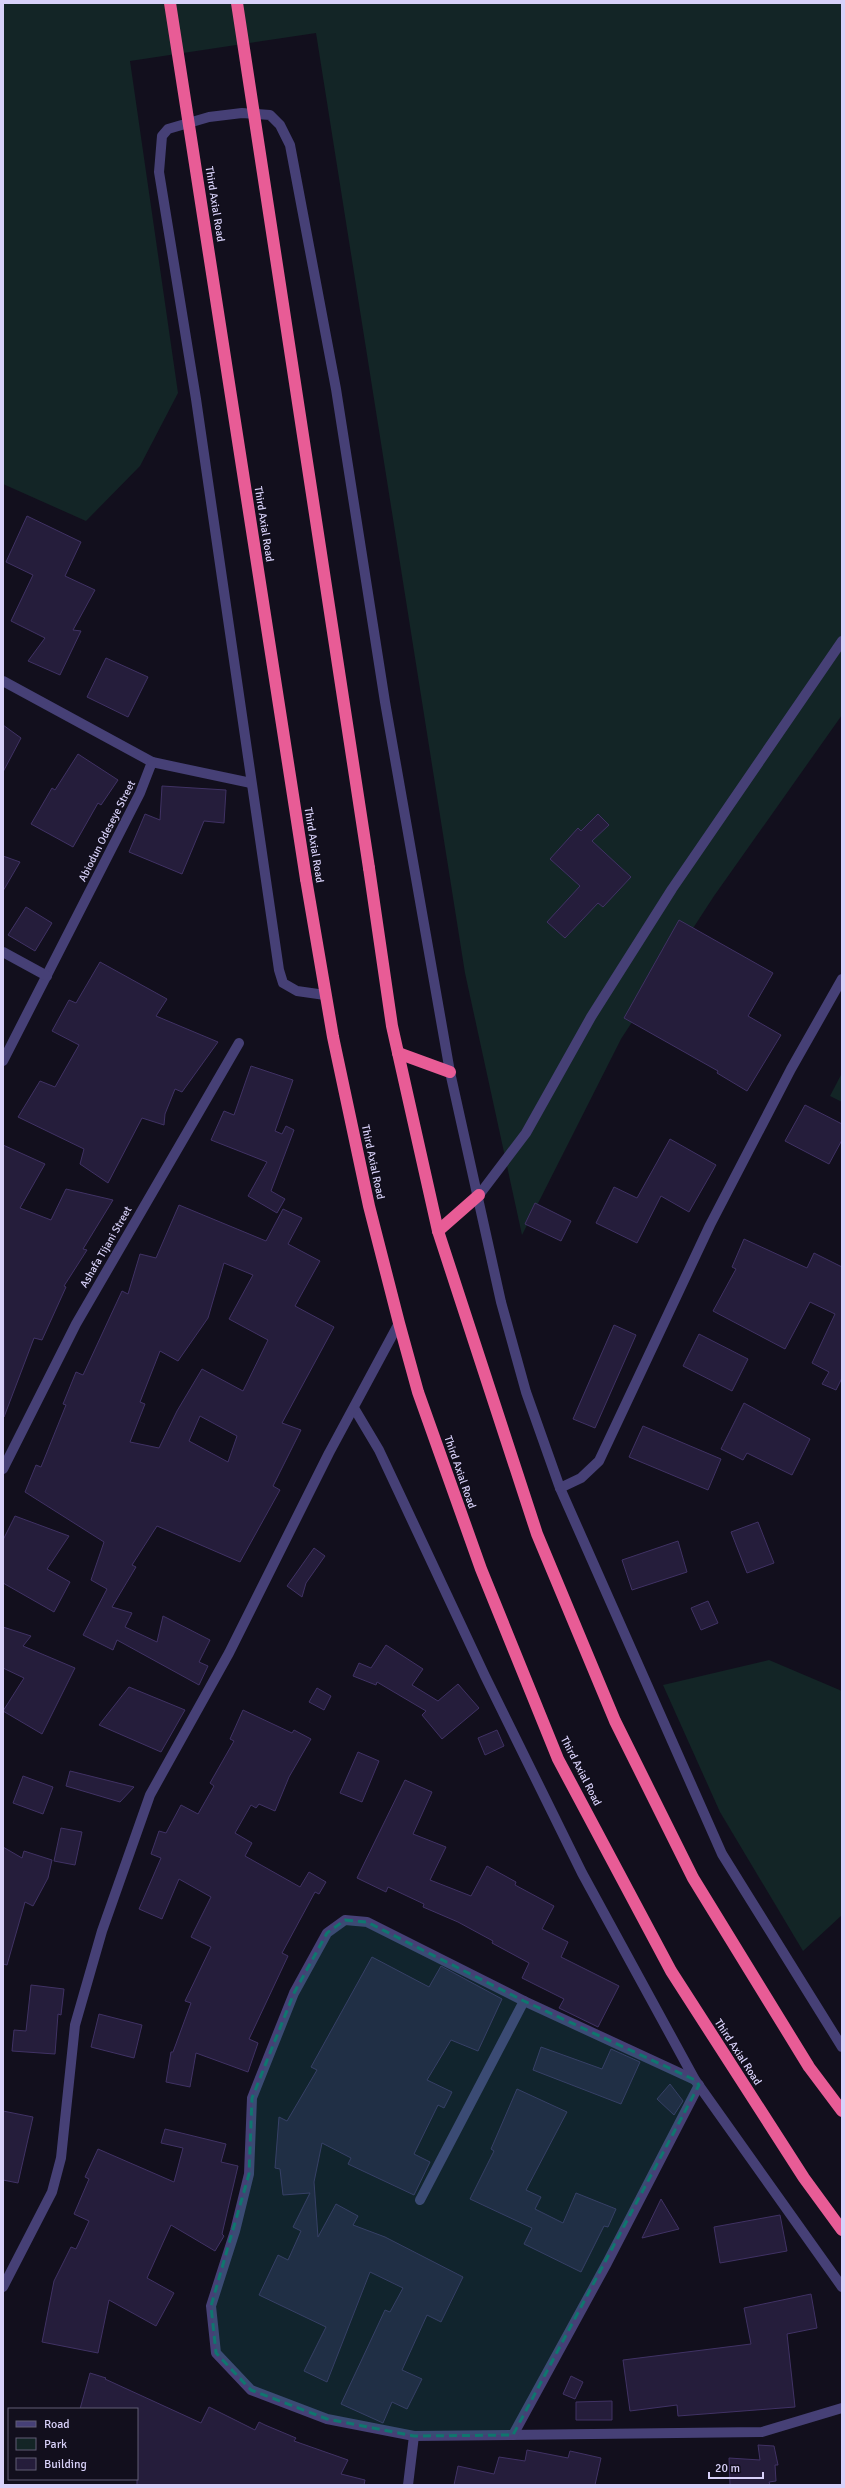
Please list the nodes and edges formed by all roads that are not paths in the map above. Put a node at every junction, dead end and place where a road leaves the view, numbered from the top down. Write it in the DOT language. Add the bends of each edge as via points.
graph roads {
  1 [pos="170,3"];
  2 [pos="237,3"];
  3 [pos="842,641"];
  4 [pos="3,681"];
  5 [pos="152,762"];
  6 [pos="251,783"];
  7 [pos="3,952"];
  8 [pos="47,976"];
  9 [pos="842,978"];
  10 [pos="325,995"];
  11 [pos="239,1043"];
  12 [pos="398,1053"];
  13 [pos="3,1061"];
  14 [pos="450,1072"];
  15 [pos="479,1195"];
  16 [pos="438,1231"];
  17 [pos="398,1323"];
  18 [pos="354,1408"];
  19 [pos="3,1468"];
  20 [pos="560,1488"];
  21 [pos="524,2001"];
  22 [pos="842,2047"];
  23 [pos="697,2083"];
  24 [pos="842,2111"];
  25 [pos="420,2200"];
  26 [pos="842,2230"];
  27 [pos="3,2287"];
  28 [pos="842,2287"];
  29 [pos="842,2408"];
  30 [pos="414,2436"];
  31 [pos="513,2436"];
  32 [pos="408,2485"];
  1 -- 10 [label="highway, Third Axial Road, bridge"];
  2 -- 12 [label="highway, bridge"];
  3 -- 15 [label="street" via="672,889 591,1017 526,1133"];
  4 -- 5 [label="street"];
  5 -- 6 [label="street"];
  5 -- 8 [label="street, Abiodun Odeseye Street" via="140,794"];
  6 -- 10 [label="street" via="283,983 297,991"];
  6 -- 14 [label="street" via="196,399 158,172 162,136 168,129 209,117 242,113 270,115 280,125 290,145 336,388 385,702"];
  7 -- 8 [label="street"];
  8 -- 13 [label="street, Abiodun Odeseye Street"];
  9 -- 20 [label="street" via="710,1224 599,1461 581,1478"];
  10 -- 17 [label="highway, Third Axial Road" via="369,1206"];
  11 -- 19 [label="street, Ashafa Tijani Street" via="76,1324"];
  12 -- 14 [label="highway"];
  12 -- 16 [label="highway"];
  14 -- 15 [label="street"];
  15 -- 16 [label="highway"];
  15 -- 20 [label="street" via="501,1302 526,1392"];
  16 -- 24 [label="highway" via="537,1534 615,1721 693,1878 809,2067"];
  17 -- 18 [label="street"];
  17 -- 26 [label="highway, Third Axial Road" via="418,1392 481,1569 558,1758 671,1971 804,2178"];
  18 -- 23 [label="street" via="379,1450 485,1676 582,1873"];
  18 -- 27 [label="street" via="328,1453 229,1653 150,1795 102,1931 75,2025 63,2143 52,2192"];
  20 -- 22 [label="street" via="722,1854"];
  21 -- 23 [label="street"];
  21 -- 25 [label="street"];
  21 -- 30 [label="street" via="367,1922 345,1920 327,1933 294,1993 252,2098 249,2174 211,2306 216,2353 251,2390 328,2419"];
  23 -- 28 [label="street"];
  23 -- 31 [label="street" via="618,2242"];
  29 -- 31 [label="street" via="762,2432"];
  30 -- 31 [label="street"];
  30 -- 32 [label="street"];
}
